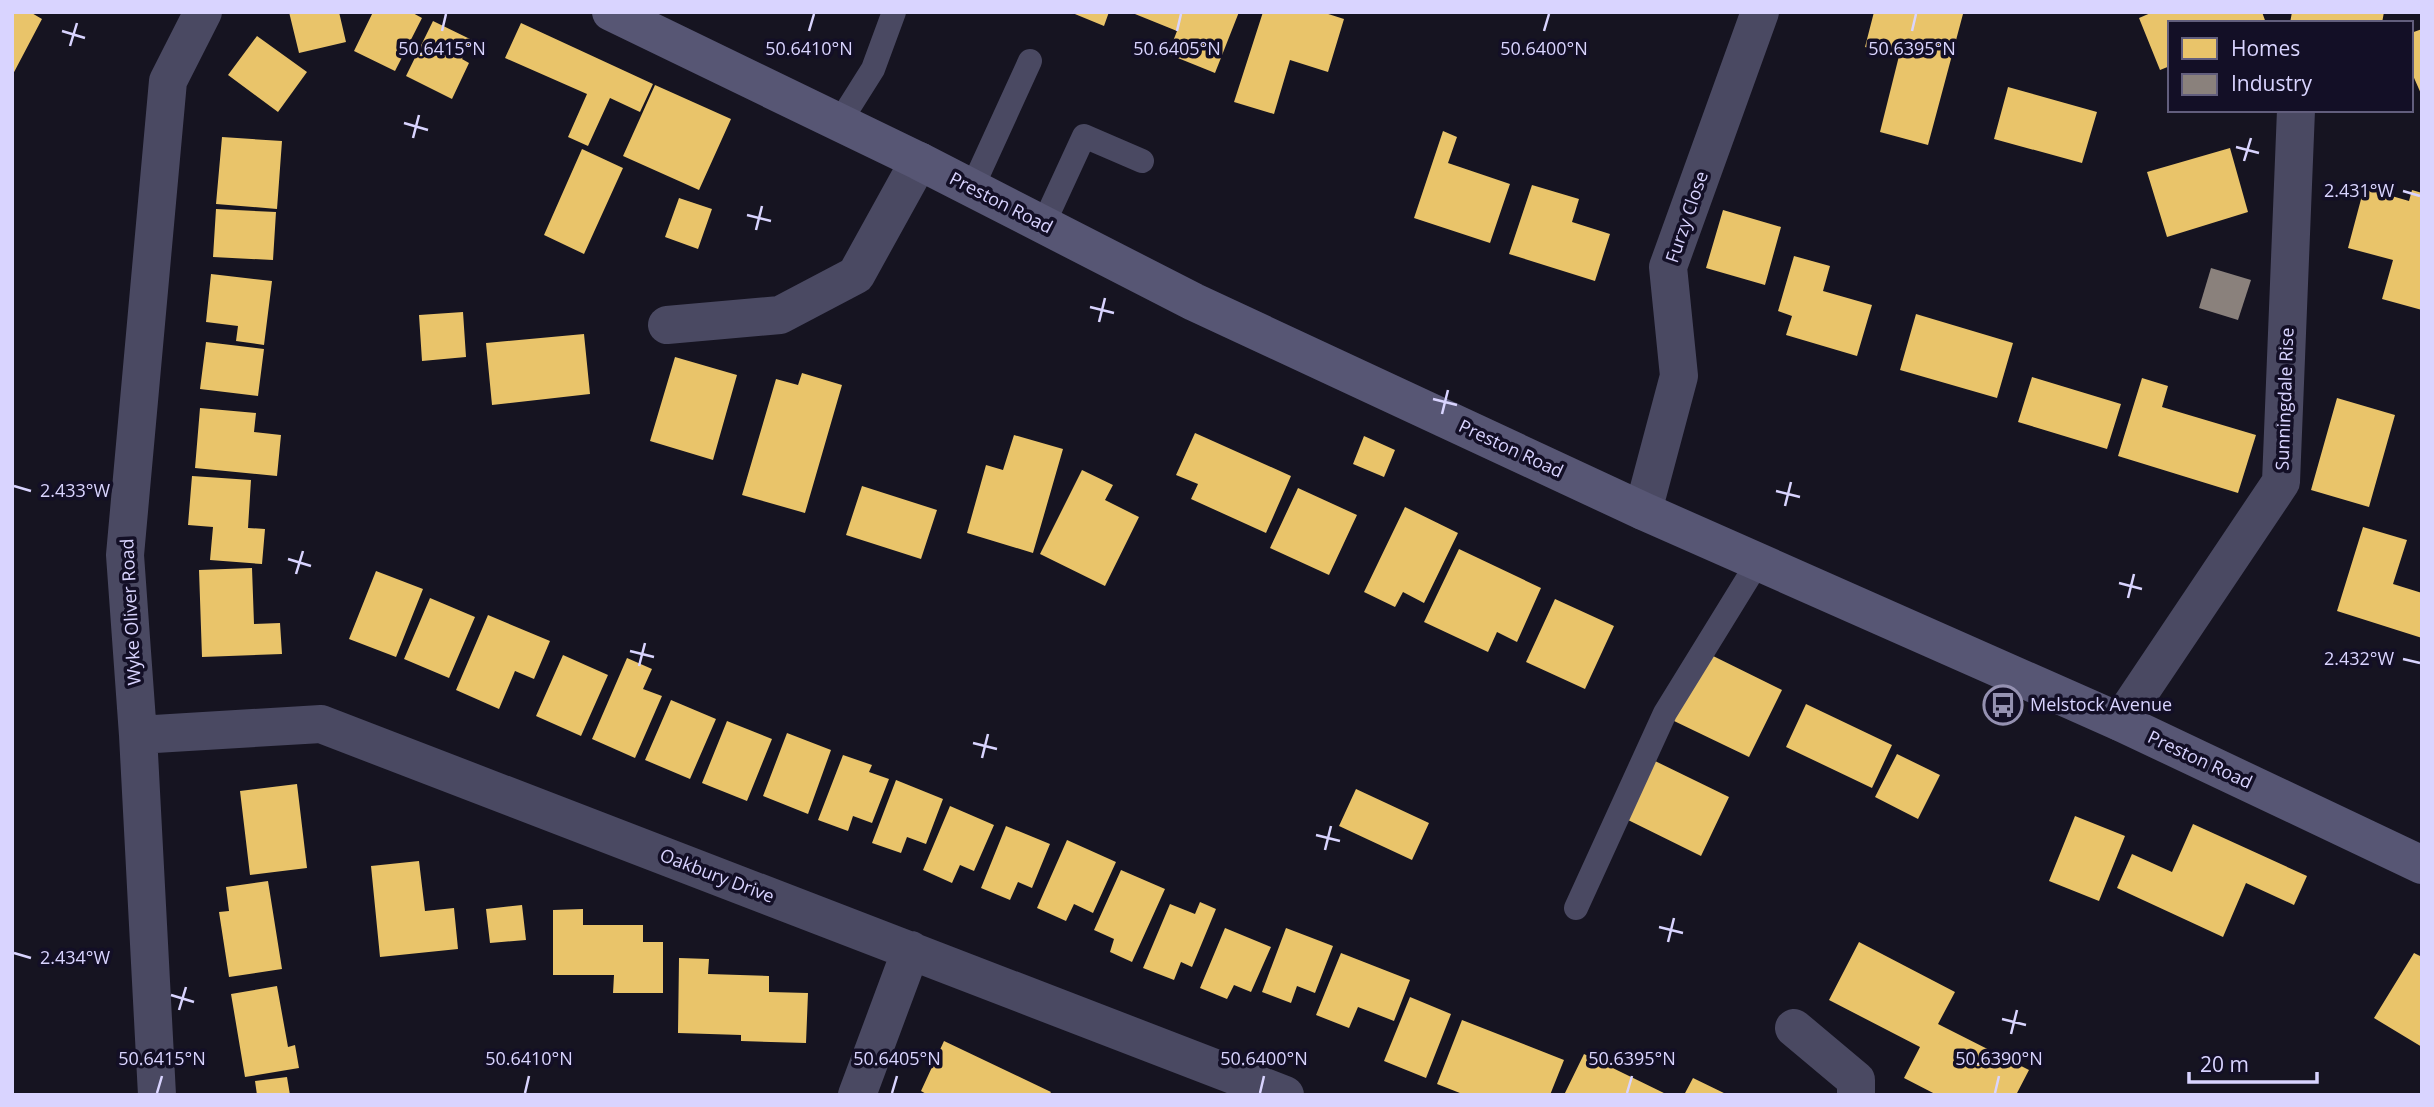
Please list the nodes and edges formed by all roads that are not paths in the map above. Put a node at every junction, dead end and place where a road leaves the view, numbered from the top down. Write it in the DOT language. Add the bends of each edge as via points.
graph roads {
  1 [pos="203,12"];
  2 [pos="611,12"];
  3 [pos="894,12"];
  4 [pos="1760,12"];
  5 [pos="1030,61"];
  6 [pos="2296,112"];
  7 [pos="839,123"];
  8 [pos="919,161"];
  9 [pos="1142,161"];
  10 [pos="972,188"];
  11 [pos="1043,225"];
  12 [pos="667,326"];
  13 [pos="1643,511"];
  14 [pos="1758,562"];
  15 [pos="2120,722"];
  16 [pos="138,735"];
  17 [pos="2422,866"];
  18 [pos="1576,908"];
  19 [pos="912,950"];
  20 [pos="1794,1028"];
  21 [pos="157,1095"];
  22 [pos="857,1095"];
  23 [pos="1285,1095"];
  24 [pos="1856,1095"];
  1 -- 16 [label="street, Wyke Oliver Road" via="168,81 144,331 125,555"];
  2 -- 7 [label="main road, Preston Road"];
  3 -- 7 [label="lane" via="873,69"];
  4 -- 13 [label="street, Furzy Close" via="1668,267 1679,376"];
  5 -- 10 [label="lane"];
  6 -- 15 [label="street, Sunningdale Rise" via="2281,482"];
  7 -- 8 [label="main road, Preston Road"];
  8 -- 10 [label="main road, Preston Road"];
  8 -- 12 [label="street" via="856,275 780,316"];
  9 -- 11 [label="lane" via="1084,136"];
  10 -- 11 [label="main road, Preston Road"];
  11 -- 13 [label="main road, Preston Road" via="1194,302"];
  13 -- 14 [label="main road, Preston Road"];
  14 -- 15 [label="main road, Preston Road"];
  14 -- 18 [label="lane" via="1665,713"];
  15 -- 17 [label="main road, Preston Road"];
  16 -- 19 [label="street, Oakbury Drive" via="321,724"];
  16 -- 21 [label="street, Wyke Oliver Road"];
  19 -- 22 [label="street"];
  19 -- 23 [label="street, Oakbury Drive"];
  20 -- 24 [label="street" via="1856,1080"];
}
